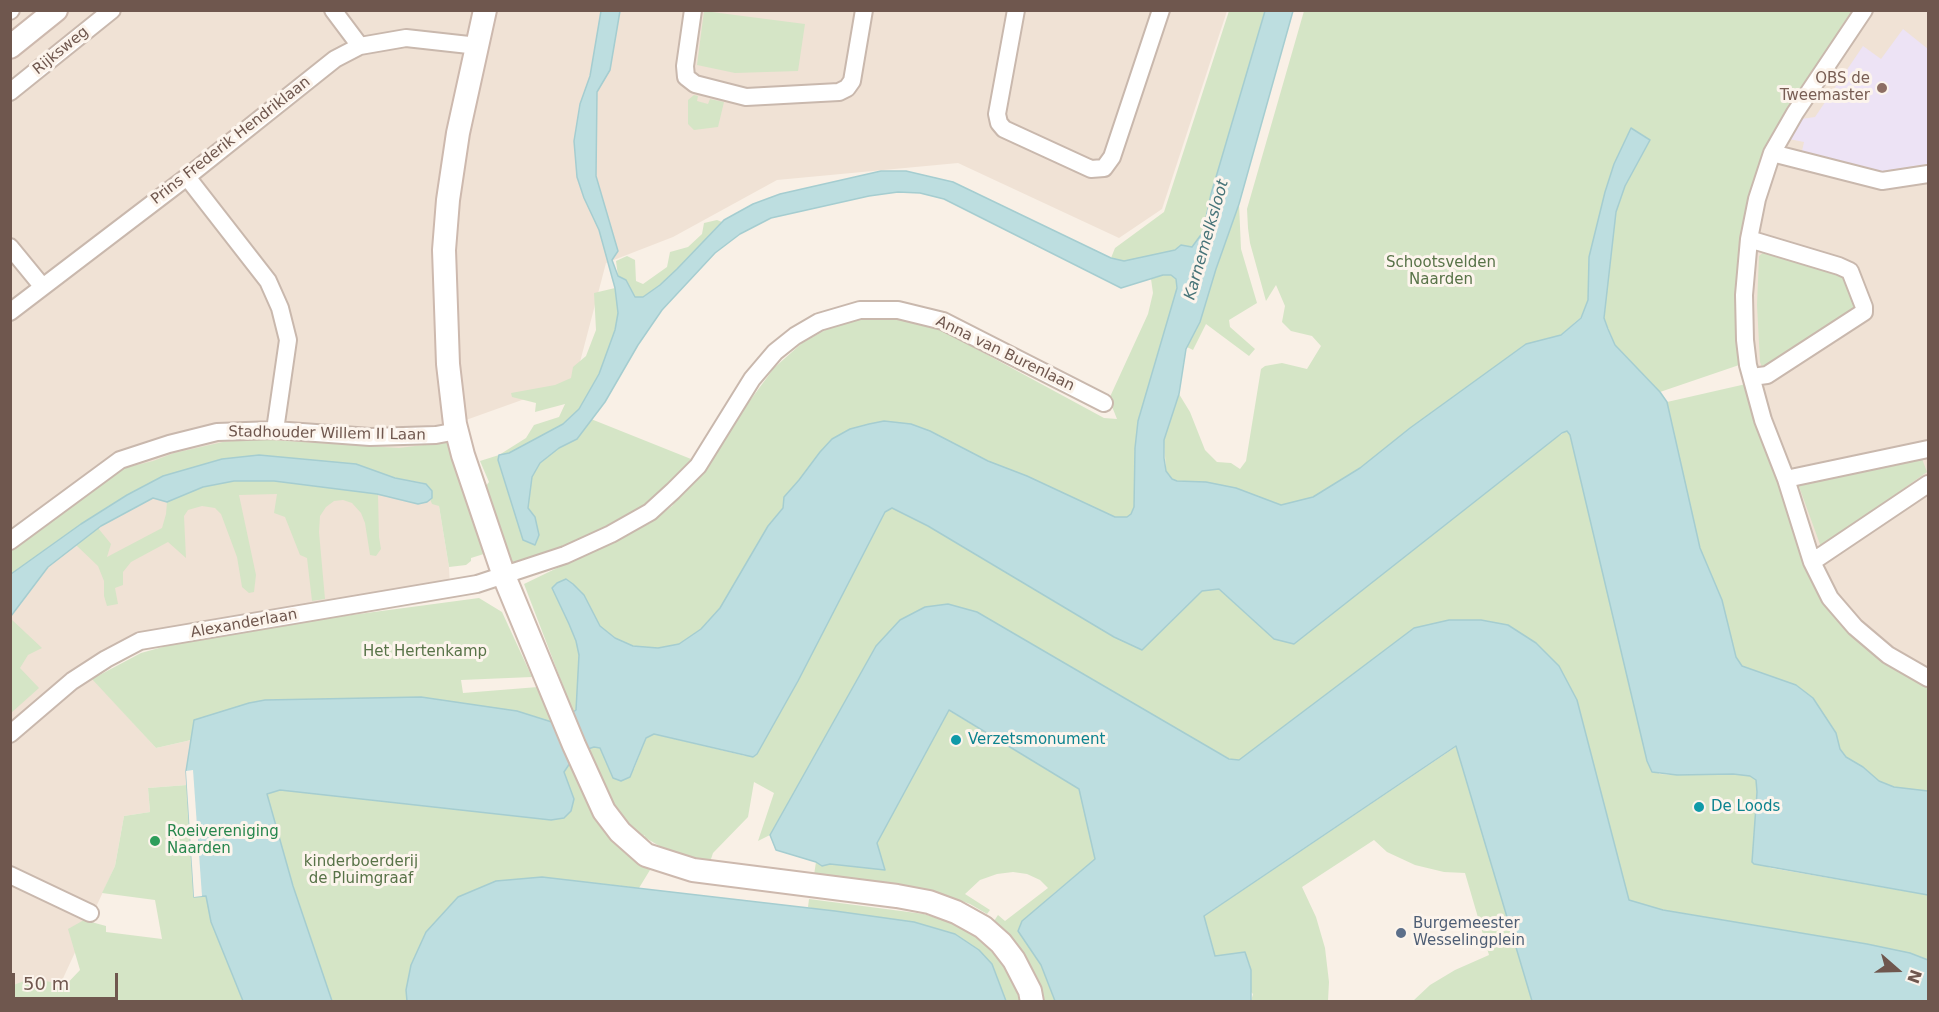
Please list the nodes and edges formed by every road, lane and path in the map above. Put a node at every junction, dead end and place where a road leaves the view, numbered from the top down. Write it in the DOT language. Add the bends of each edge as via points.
graph roads {
  1 [pos="56,10"];
  2 [pos="112,10"];
  3 [pos="333,10"];
  4 [pos="485,10"];
  5 [pos="693,10"];
  6 [pos="864,10"];
  7 [pos="1016,10"];
  8 [pos="1161,10"];
  9 [pos="1864,10"];
  10 [pos="360,46"];
  11 [pos="478,46"];
  12 [pos="10,47"];
  13 [pos="10,92"];
  14 [pos="1772,153"];
  15 [pos="1929,174"];
  16 [pos="187,177"];
  17 [pos="1749,239"];
  18 [pos="10,247"];
  19 [pos="42,286"];
  20 [pos="10,312"];
  21 [pos="1752,377"];
  22 [pos="1104,403"];
  23 [pos="275,430"];
  24 [pos="457,431"];
  25 [pos="1929,449"];
  26 [pos="1786,478"];
  27 [pos="1929,484"];
  28 [pos="10,541"];
  29 [pos="1812,562"];
  30 [pos="504,576"];
  31 [pos="1929,678"];
  32 [pos="10,734"];
  33 [pos="10,875"];
  34 [pos="90,913"];
  35 [pos="1032,1002"];
  1 -- 12 [label="street"];
  2 -- 13 [label="street, Rijksweg"];
  3 -- 10 [label="street"];
  4 -- 11 [label="street"];
  5 -- 6 [label="street" via="686,77 695,84 746,97 839,92 847,88 852,81"];
  7 -- 8 [label="street" via="997,114 999,123 1004,129 1091,169 1104,168 1112,157"];
  9 -- 14 [label="street"];
  10 -- 11 [label="street, Prins Frederik Hendriklaan" via="406,38"];
  10 -- 16 [label="street, Prins Frederik Hendriklaan" via="335,59"];
  11 -- 24 [label="street" via="458,133 444,250 448,364"];
  14 -- 15 [label="street" via="1882,181"];
  14 -- 17 [label="street"];
  16 -- 19 [label="street, Prins Frederik Hendriklaan"];
  16 -- 23 [label="street" via="268,280 279,308 288,340"];
  17 -- 21 [label="street" via="1744,295 1745,340"];
  17 -- 21 [label="street" via="1850,271 1864,307 1864,312 1767,375"];
  18 -- 19 [label="street"];
  19 -- 20 [label="street, Prins Frederik Hendriklaan"];
  21 -- 26 [label="street" via="1763,420"];
  22 -- 30 [label="street, Anna van Burenlaan" via="943,321 898,310 860,310 819,321 775,352 752,379 698,466 650,512 565,555"];
  23 -- 24 [label="street, Stadhouder Willem II Laan" via="370,437"];
  23 -- 28 [label="street, Stadhouder Willem II Laan" via="218,432 120,460"];
  24 -- 30 [label="street"];
  25 -- 26 [label="street"];
  26 -- 29 [label="street"];
  27 -- 29 [label="street"];
  29 -- 31 [label="street" via="1830,598 1855,627 1888,655"];
  30 -- 32 [label="street, Alexanderlaan" via="477,584 140,641 72,681"];
  30 -- 35 [label="street" via="604,811 646,855 693,870 897,896 956,912 983,927 1000,943 1014,960"];
  33 -- 34 [label="street"];
}
